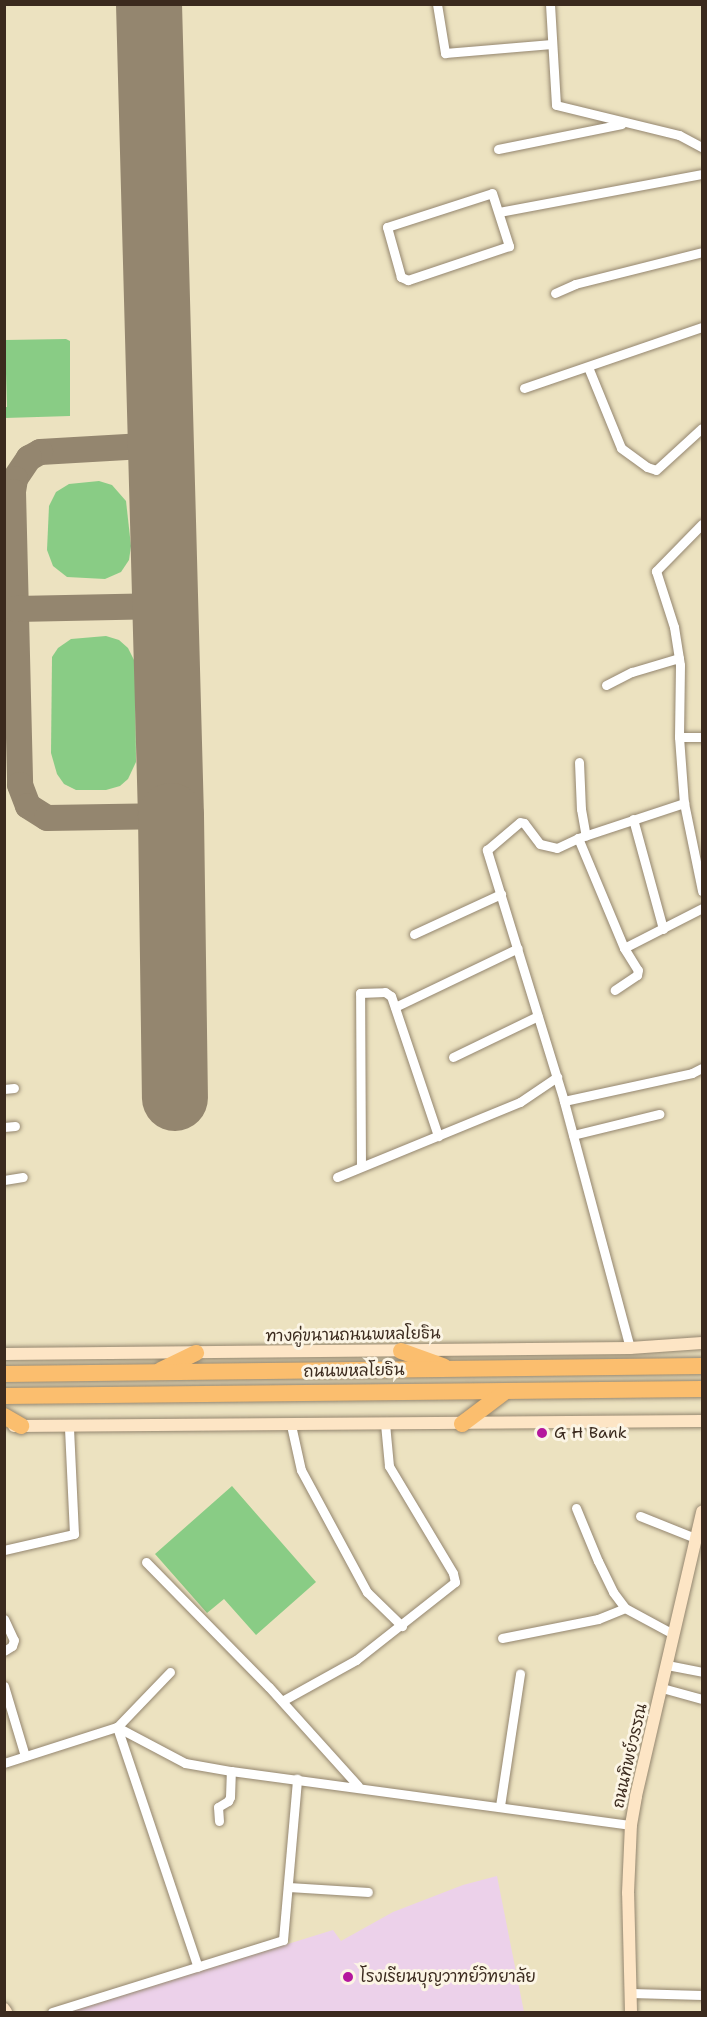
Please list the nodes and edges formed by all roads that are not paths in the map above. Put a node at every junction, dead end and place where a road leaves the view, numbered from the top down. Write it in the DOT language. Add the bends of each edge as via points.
graph roads {
  1 [pos="437,4"];
  2 [pos="550,4"];
  3 [pos="552,44"];
  4 [pos="624,123"];
  5 [pos="702,147"];
  6 [pos="498,149"];
  7 [pos="702,174"];
  8 [pos="499,212"];
  9 [pos="702,252"];
  10 [pos="555,293"];
  11 [pos="702,327"];
  12 [pos="588,367"];
  13 [pos="524,388"];
  14 [pos="702,428"];
  15 [pos="702,524"];
  16 [pos="679,658"];
  17 [pos="606,685"];
  18 [pos="702,736"];
  19 [pos="679,737"];
  20 [pos="579,762"];
  21 [pos="684,803"];
  22 [pos="633,819"];
  23 [pos="582,837"];
  24 [pos="702,891"];
  25 [pos="501,894"];
  26 [pos="702,908"];
  27 [pos="663,929"];
  28 [pos="414,934"];
  29 [pos="518,948"];
  30 [pos="624,948"];
  31 [pos="615,990"];
  32 [pos="395,1007"];
  33 [pos="538,1016"];
  34 [pos="453,1057"];
  35 [pos="702,1068"];
  36 [pos="557,1077"];
  37 [pos="564,1101"];
  38 [pos="658,1114"];
  39 [pos="15,1126"];
  40 [pos="4,1127"];
  41 [pos="573,1135"];
  42 [pos="438,1136"];
  43 [pos="361,1166"];
  44 [pos="337,1177"];
  45 [pos="23,1178"];
  46 [pos="4,1180"];
  47 [pos="702,1343"];
  48 [pos="630,1348"];
  49 [pos="401,1351"];
  50 [pos="196,1353"];
  51 [pos="4,1354"];
  52 [pos="702,1366"];
  53 [pos="453,1369"];
  54 [pos="155,1373"];
  55 [pos="4,1374"];
  56 [pos="702,1389"];
  57 [pos="506,1391"];
  58 [pos="4,1396"];
  59 [pos="4,1416"];
  60 [pos="702,1421"];
  61 [pos="385,1424"];
  62 [pos="462,1424"];
  63 [pos="291,1425"];
  64 [pos="13,1426"];
  65 [pos="69,1427"];
  66 [pos="576,1508"];
  67 [pos="702,1512"];
  68 [pos="640,1516"];
  69 [pos="695,1538"];
  70 [pos="4,1550"];
  71 [pos="146,1562"];
  72 [pos="625,1608"];
  73 [pos="4,1619"];
  74 [pos="402,1626"];
  75 [pos="673,1634"];
  76 [pos="502,1638"];
  77 [pos="4,1651"];
  78 [pos="667,1665"];
  79 [pos="170,1672"];
  80 [pos="702,1672"];
  81 [pos="520,1674"];
  82 [pos="4,1686"];
  83 [pos="662,1688"];
  84 [pos="702,1699"];
  85 [pos="282,1701"];
  86 [pos="117,1727"];
  87 [pos="25,1756"];
  88 [pos="4,1763"];
  89 [pos="231,1771"];
  90 [pos="297,1779"];
  91 [pos="358,1786"];
  92 [pos="500,1806"];
  93 [pos="219,1821"];
  94 [pos="632,1825"];
  95 [pos="289,1887"];
  96 [pos="368,1892"];
  97 [pos="198,1967"];
  98 [pos="631,1993"];
  99 [pos="702,1995"];
  100 [pos="52,2013"];
  101 [pos="631,2013"];
  1 -- 3 [label="street" via="445,53"];
  2 -- 3 [label="street"];
  3 -- 4 [label="street" via="556,105"];
  4 -- 5 [label="street" via="679,135"];
  4 -- 6 [label="street"];
  7 -- 8 [label="street"];
  8 -- 8 [label="street" via="509,246 408,280 401,277 387,227 492,194"];
  9 -- 10 [label="street" via="575,284"];
  11 -- 12 [label="street"];
  12 -- 13 [label="street"];
  12 -- 14 [label="street" via="621,448 647,467 656,470"];
  15 -- 16 [label="street" via="656,571 674,627"];
  16 -- 17 [label="street" via="632,672"];
  16 -- 19 [label="street"];
  18 -- 19 [label="street"];
  19 -- 21 [label="street"];
  20 -- 23 [label="street"];
  21 -- 22 [label="street"];
  21 -- 24 [label="street"];
  22 -- 23 [label="street"];
  22 -- 27 [label="street"];
  23 -- 25 [label="street" via="549,848 540,844 524,823 515,825 487,850"];
  23 -- 30 [label="street"];
  25 -- 28 [label="street"];
  25 -- 29 [label="street"];
  26 -- 27 [label="street"];
  27 -- 30 [label="street"];
  29 -- 32 [label="street"];
  29 -- 33 [label="street"];
  30 -- 31 [label="street" via="639,973"];
  32 -- 42 [label="street"];
  32 -- 43 [label="street" via="388,993 363,993 358,997"];
  33 -- 34 [label="street"];
  33 -- 36 [label="street"];
  35 -- 37 [label="street"];
  36 -- 37 [label="street"];
  36 -- 42 [label="street" via="520,1102"];
  37 -- 41 [label="street"];
  38 -- 41 [label="street"];
  39 -- 40 [label="street"];
  41 -- 48 [label="street"];
  42 -- 43 [label="street"];
  43 -- 44 [label="street"];
  45 -- 46 [label="street"];
  47 -- 48 [label="main road, ทางคู่ขนานถนนพหลโยธิน"];
  48 -- 49 [label="main road, ทางคู่ขนานถนนพหลโยธิน"];
  49 -- 50 [label="main road, ทางคู่ขนานถนนพหลโยธิน"];
  49 -- 53 [label="highway"];
  50 -- 51 [label="main road, ทางคู่ขนานถนนพหลโยธิน"];
  50 -- 54 [label="highway"];
  52 -- 53 [label="highway, ถนนพหลโยธิน"];
  53 -- 54 [label="highway, ถนนพหลโยธิน"];
  54 -- 55 [label="highway, ถนนพหลโยธิน"];
  56 -- 57 [label="highway, ถนนพหลโยธิน"];
  57 -- 58 [label="highway, ถนนพหลโยธิน"];
  57 -- 62 [label="highway"];
  59 -- 64 [label="highway"];
  60 -- 62 [label="main road"];
  61 -- 62 [label="main road"];
  61 -- 63 [label="main road"];
  61 -- 74 [label="street" via="389,1466 455,1582"];
  63 -- 65 [label="main road"];
  63 -- 74 [label="street" via="301,1470 367,1592"];
  64 -- 65 [label="main road"];
  65 -- 70 [label="street" via="74,1533"];
  66 -- 72 [label="street" via="608,1582"];
  67 -- 69 [label="main road, ถนนทิพย์วรรณ"];
  68 -- 69 [label="street"];
  69 -- 75 [label="main road, ถนนทิพย์วรรณ"];
  71 -- 85 [label="street"];
  72 -- 75 [label="street"];
  72 -- 76 [label="street" via="598,1619"];
  73 -- 77 [label="street" via="14,1640"];
  74 -- 85 [label="street" via="356,1660"];
  75 -- 78 [label="main road, ถนนทิพย์วรรณ"];
  78 -- 80 [label="street"];
  78 -- 83 [label="main road, ถนนทิพย์วรรณ"];
  79 -- 86 [label="street"];
  81 -- 92 [label="street"];
  82 -- 87 [label="street"];
  83 -- 84 [label="street"];
  83 -- 94 [label="main road, ถนนทิพย์วรรณ"];
  85 -- 91 [label="street"];
  86 -- 87 [label="street"];
  86 -- 89 [label="street" via="185,1763"];
  86 -- 97 [label="street"];
  87 -- 88 [label="street"];
  89 -- 90 [label="street"];
  89 -- 93 [label="street" via="230,1797 218,1807"];
  90 -- 91 [label="street"];
  90 -- 95 [label="street"];
  91 -- 92 [label="street"];
  92 -- 94 [label="street"];
  94 -- 98 [label="main road, ถนนทิพย์วรรณ" via="628,1893"];
  95 -- 96 [label="street"];
  95 -- 97 [label="street" via="283,1940"];
  97 -- 100 [label="street"];
  98 -- 99 [label="street"];
  98 -- 101 [label="main road, ถนนทิพย์วรรณ"];
}
